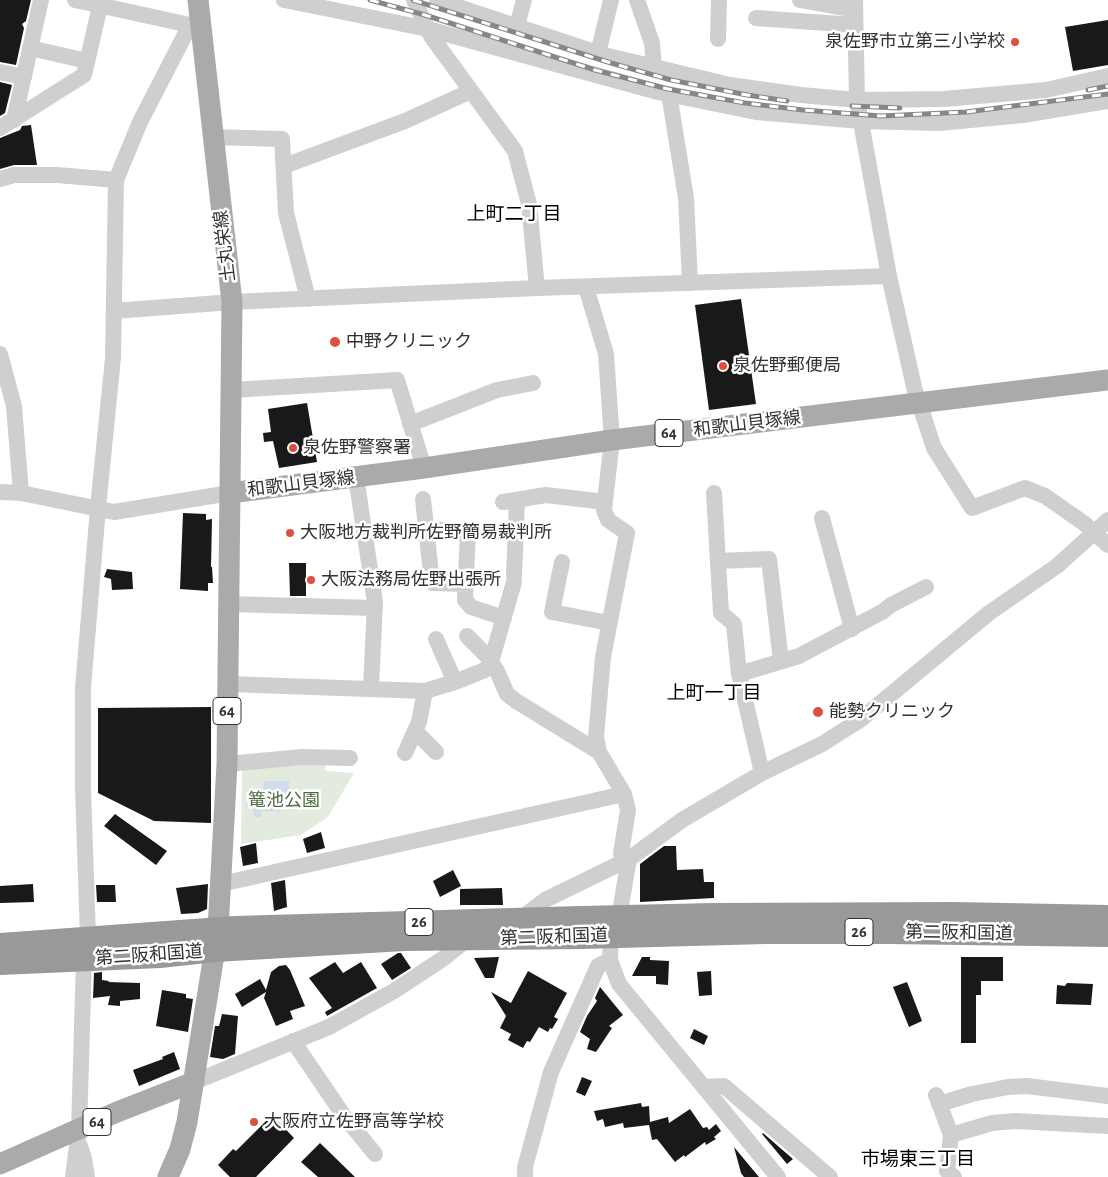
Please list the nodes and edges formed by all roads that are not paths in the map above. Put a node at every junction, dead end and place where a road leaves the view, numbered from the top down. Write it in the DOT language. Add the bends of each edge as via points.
graph roads {
  1 [pos="41,0"];
  2 [pos="74,0"];
  3 [pos="198,0"];
  4 [pos="284,0"];
  5 [pos="414,0"];
  6 [pos="437,0"];
  7 [pos="524,0"];
  8 [pos="611,0"];
  9 [pos="637,0"];
  10 [pos="719,0"];
  11 [pos="800,0"];
  12 [pos="100,6"];
  13 [pos="855,12"];
  14 [pos="756,18"];
  15 [pos="195,26"];
  16 [pos="517,26"];
  17 [pos="428,29"];
  18 [pos="718,39"];
  19 [pos="30,48"];
  20 [pos="598,53"];
  21 [pos="87,61"];
  22 [pos="654,67"];
  23 [pos="0,72"];
  24 [pos="1108,76"];
  25 [pos="24,77"];
  26 [pos="471,90"];
  27 [pos="669,94"];
  28 [pos="856,100"];
  29 [pos="1108,101"];
  30 [pos="861,121"];
  31 [pos="7,124"];
  32 [pos="212,137"];
  33 [pos="284,166"];
  34 [pos="0,179"];
  35 [pos="116,180"];
  36 [pos="889,276"];
  37 [pos="690,283"];
  38 [pos="586,287"];
  39 [pos="537,288"];
  40 [pos="308,299"];
  41 [pos="232,302"];
  42 [pos="114,311"];
  43 [pos="0,354"];
  44 [pos="1108,380"];
  45 [pos="533,383"];
  46 [pos="232,390"];
  47 [pos="917,402"];
  48 [pos="410,424"];
  49 [pos="612,440"];
  50 [pos="424,468"];
  51 [pos="356,477"];
  52 [pos="0,492"];
  53 [pos="21,493"];
  54 [pos="230,493"];
  55 [pos="714,493"];
  56 [pos="423,499"];
  57 [pos="605,502"];
  58 [pos="98,508"];
  59 [pos="822,518"];
  60 [pos="1108,520"];
  61 [pos="425,529"];
  62 [pos="1093,532"];
  63 [pos="1108,545"];
  64 [pos="718,561"];
  65 [pos="562,562"];
  66 [pos="466,584"];
  67 [pos="926,588"];
  68 [pos="229,604"];
  69 [pos="375,608"];
  70 [pos="504,618"];
  71 [pos="609,622"];
  72 [pos="852,629"];
  73 [pos="467,636"];
  74 [pos="436,639"];
  75 [pos="781,661"];
  76 [pos="491,662"];
  77 [pos="739,674"];
  78 [pos="455,682"];
  79 [pos="228,684"];
  80 [pos="371,688"];
  81 [pos="425,691"];
  82 [pos="415,731"];
  83 [pos="436,752"];
  84 [pos="599,752"];
  85 [pos="405,753"];
  86 [pos="350,758"];
  87 [pos="227,764"];
  88 [pos="762,772"];
  89 [pos="624,794"];
  90 [pos="629,859"];
  91 [pos="221,884"];
  92 [pos="1108,917"];
  93 [pos="520,920"];
  94 [pos="615,926"];
  95 [pos="1108,935"];
  96 [pos="217,940"];
  97 [pos="466,940"];
  98 [pos="0,945"];
  99 [pos="86,949"];
  100 [pos="610,960"];
  101 [pos="0,962"];
  102 [pos="293,1041"];
  103 [pos="194,1082"];
  104 [pos="704,1086"];
  105 [pos="1108,1096"];
  106 [pos="1108,1126"];
  107 [pos="78,1134"];
  108 [pos="950,1135"];
  109 [pos="375,1154"];
  110 [pos="1,1162"];
  111 [pos="73,1177"];
  112 [pos="87,1177"];
  113 [pos="168,1177"];
  114 [pos="524,1177"];
  115 [pos="778,1177"];
  116 [pos="830,1177"];
  117 [pos="954,1177"];
  1 -- 19 [label="street"];
  2 -- 12 [label="street"];
  3 -- 15 [label="main road, 土丸栄線"];
  4 -- 17 [label="street"];
  5 -- 17 [label="street"];
  6 -- 16 [label="street"];
  7 -- 16 [label="street"];
  8 -- 20 [label="street"];
  9 -- 22 [label="street" via="652,42"];
  10 -- 18 [label="street"];
  11 -- 13 [label="street"];
  12 -- 15 [label="street"];
  12 -- 21 [label="street"];
  13 -- 14 [label="street"];
  13 -- 28 [label="street"];
  15 -- 32 [label="main road, 土丸栄線"];
  15 -- 35 [label="street" via="140,122"];
  16 -- 20 [label="street"];
  17 -- 26 [label="street"];
  17 -- 27 [label="street"];
  19 -- 21 [label="street"];
  19 -- 25 [label="street"];
  20 -- 22 [label="street"];
  21 -- 31 [label="street" via="84,74"];
  22 -- 28 [label="street" via="730,85"];
  23 -- 25 [label="street"];
  24 -- 28 [label="street" via="1046,90 944,99"];
  25 -- 31 [label="street"];
  26 -- 33 [label="street" via="405,121"];
  26 -- 39 [label="street" via="515,151 529,204"];
  27 -- 30 [label="street" via="756,112"];
  27 -- 37 [label="street" via="686,198"];
  28 -- 30 [label="street"];
  29 -- 30 [label="street" via="1024,115 939,123"];
  30 -- 36 [label="street"];
  32 -- 33 [label="street" via="282,138"];
  32 -- 41 [label="main road, 土丸栄線"];
  33 -- 40 [label="street" via="286,213"];
  34 -- 35 [label="street" via="14,175 57,175"];
  35 -- 42 [label="street"];
  36 -- 37 [label="street"];
  36 -- 47 [label="street"];
  37 -- 38 [label="street"];
  38 -- 39 [label="street"];
  38 -- 49 [label="street" via="606,354"];
  39 -- 40 [label="street"];
  40 -- 41 [label="street"];
  41 -- 42 [label="street"];
  41 -- 46 [label="main road, 土丸栄線"];
  42 -- 58 [label="street" via="113,358"];
  43 -- 53 [label="street" via="14,406"];
  44 -- 47 [label="main road, 和歌山貝塚線 / 64"];
  45 -- 48 [label="street" via="497,390"];
  46 -- 48 [label="street" via="396,380"];
  46 -- 54 [label="main road, 土丸栄線"];
  47 -- 49 [label="main road, 和歌山貝塚線 / 64"];
  47 -- 62 [label="street" via="934,448 972,508 1026,488 1045,496"];
  48 -- 50 [label="street"];
  49 -- 50 [label="main road, 和歌山貝塚線 / 64"];
  49 -- 57 [label="street"];
  50 -- 51 [label="main road, 和歌山貝塚線 / 64"];
  51 -- 54 [label="main road, 和歌山貝塚線 / 64"];
  51 -- 69 [label="street"];
  52 -- 53 [label="street"];
  53 -- 58 [label="street"];
  54 -- 58 [label="street" via="114,512"];
  54 -- 68 [label="main road, 和歌山貝塚線 / 64"];
  55 -- 64 [label="street"];
  56 -- 61 [label="street"];
  57 -- 70 [label="street" via="546,495 510,501 514,579"];
  57 -- 71 [label="street" via="608,520 627,533"];
  58 -- 99 [label="street" via="83,688"];
  59 -- 72 [label="street"];
  60 -- 62 [label="street"];
  61 -- 66 [label="street" via="432,583"];
  61 -- 66 [label="street" via="468,530"];
  62 -- 63 [label="street"];
  62 -- 88 [label="street" via="1057,566 989,613 860,720 822,744"];
  64 -- 75 [label="street" via="769,559"];
  64 -- 77 [label="street" via="721,613 734,624"];
  65 -- 71 [label="street" via="552,612"];
  66 -- 70 [label="street" via="465,600 471,607"];
  67 -- 72 [label="street"];
  68 -- 69 [label="street"];
  68 -- 79 [label="main road, 和歌山貝塚線 / 64"];
  69 -- 80 [label="street"];
  70 -- 76 [label="street"];
  71 -- 84 [label="street" via="596,736"];
  72 -- 75 [label="street" via="799,656"];
  73 -- 76 [label="street"];
  74 -- 78 [label="street"];
  75 -- 77 [label="street"];
  76 -- 78 [label="street" via="485,670"];
  76 -- 84 [label="street" via="507,694"];
  77 -- 88 [label="street"];
  78 -- 81 [label="street"];
  79 -- 80 [label="street"];
  79 -- 87 [label="main road, 和歌山貝塚線 / 64"];
  80 -- 81 [label="street"];
  81 -- 82 [label="street"];
  82 -- 83 [label="street"];
  82 -- 85 [label="street"];
  84 -- 89 [label="street"];
  86 -- 87 [label="street" via="302,757"];
  87 -- 91 [label="main road, 和歌山貝塚線 / 64"];
  88 -- 90 [label="street" via="682,820"];
  89 -- 90 [label="street" via="628,810 621,853"];
  89 -- 91 [label="street"];
  90 -- 93 [label="street" via="545,900"];
  90 -- 94 [label="street"];
  91 -- 96 [label="main road, 和歌山貝塚線 / 64"];
  92 -- 94 [label="highway, 第二阪和国道 / 26" via="954,914"];
  93 -- 94 [label="highway, 第二阪和国道 / 26"];
  93 -- 96 [label="highway, 第二阪和国道 / 26" via="240,927"];
  94 -- 95 [label="highway, 第二阪和国道 / 26" via="794,932"];
  94 -- 97 [label="highway, 第二阪和国道 / 26"];
  94 -- 100 [label="street"];
  96 -- 97 [label="highway, 第二阪和国道 / 26"];
  96 -- 99 [label="highway, 第二阪和国道 / 26" via="160,956"];
  96 -- 103 [label="main road, 和歌山貝塚線 / 64"];
  97 -- 102 [label="street" via="394,991 329,1027"];
  98 -- 99 [label="highway, 第二阪和国道 / 26"];
  99 -- 101 [label="highway, 第二阪和国道 / 26"];
  99 -- 107 [label="street"];
  100 -- 104 [label="street" via="619,984"];
  100 -- 114 [label="street" via="598,966 551,1072"];
  102 -- 103 [label="street"];
  102 -- 109 [label="street" via="344,1116"];
  103 -- 107 [label="main road, 64" via="117,1112"];
  103 -- 113 [label="main road" via="180,1149"];
  104 -- 115 [label="street"];
  104 -- 116 [label="street" via="724,1086"];
  105 -- 108 [label="street" via="1027,1086 937,1099"];
  106 -- 108 [label="street" via="1015,1121"];
  107 -- 110 [label="main road, 64"];
  107 -- 111 [label="street"];
  107 -- 112 [label="street"];
  108 -- 117 [label="street" via="947,1171"];
}
